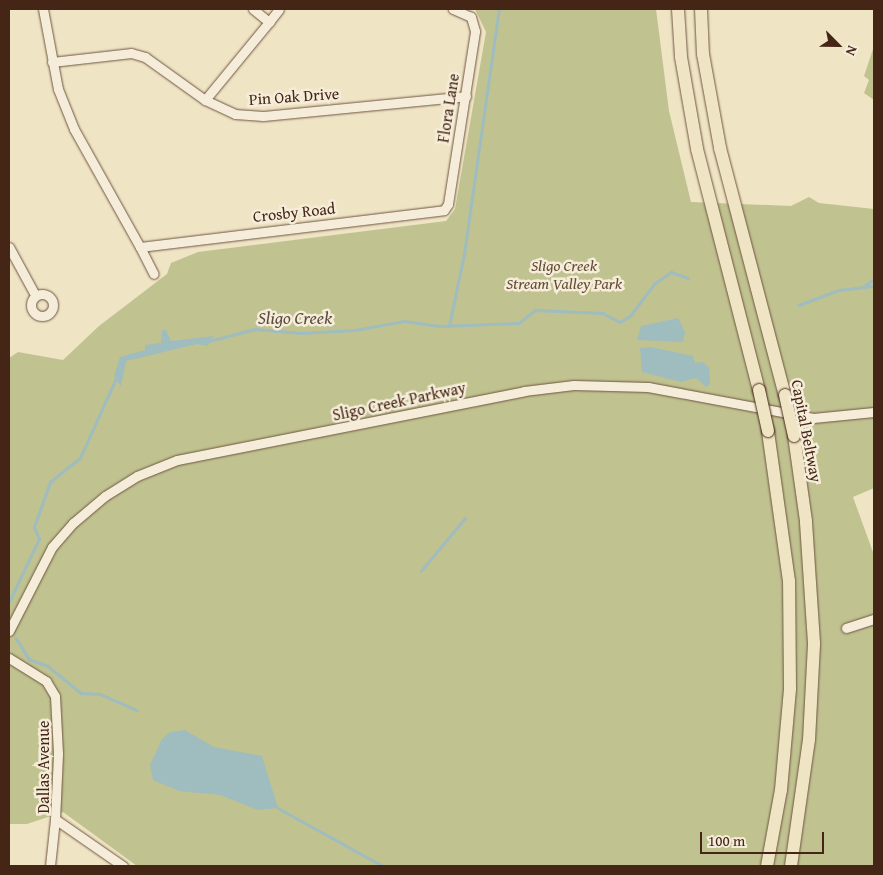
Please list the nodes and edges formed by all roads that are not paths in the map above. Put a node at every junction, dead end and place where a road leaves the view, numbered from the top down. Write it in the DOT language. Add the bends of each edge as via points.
graph roads {
  1 [pos="43,9"];
  2 [pos="253,9"];
  3 [pos="279,9"];
  4 [pos="453,9"];
  5 [pos="678,9"];
  6 [pos="701,9"];
  7 [pos="269,22"];
  8 [pos="52,62"];
  9 [pos="466,96"];
  10 [pos="205,100"];
  11 [pos="448,204"];
  12 [pos="9,246"];
  13 [pos="140,247"];
  14 [pos="154,274"];
  15 [pos="34,293"];
  16 [pos="874,412"];
  17 [pos="874,619"];
  18 [pos="846,628"];
  19 [pos="9,631"];
  20 [pos="9,658"];
  21 [pos="55,819"];
  22 [pos="50,866"];
  23 [pos="123,866"];
  24 [pos="767,866"];
  25 [pos="791,866"];
  1 -- 8 [label="street"];
  2 -- 7 [label="street"];
  3 -- 7 [label="street"];
  4 -- 9 [label="street, Flora Lane" via="471,17 475,31"];
  5 -- 24 [label="highway, bridge" via="687,101 768,431 789,581 790,689 781,790"];
  6 -- 25 [label="highway, Capital Beltway, bridge" via="709,96 785,395 806,521 814,643 809,740"];
  7 -- 10 [label="street"];
  8 -- 10 [label="street, Pin Oak Drive" via="131,53 145,57"];
  8 -- 13 [label="street" via="74,129"];
  9 -- 10 [label="street, Pin Oak Drive" via="263,116 235,114"];
  9 -- 11 [label="street, Flora Lane"];
  11 -- 13 [label="street, Crosby Road" via="436,213"];
  12 -- 15 [label="street"];
  13 -- 14 [label="street"];
  16 -- 19 [label="street, Sligo Creek Parkway" via="813,418 648,387 574,385 487,398 177,460 137,476 105,496 73,523 52,547"];
  17 -- 18 [label="street"];
  20 -- 21 [label="street, Dallas Avenue" via="46,681 55,696 58,754"];
  21 -- 22 [label="street"];
  21 -- 23 [label="street, Dallas Avenue"];
}
